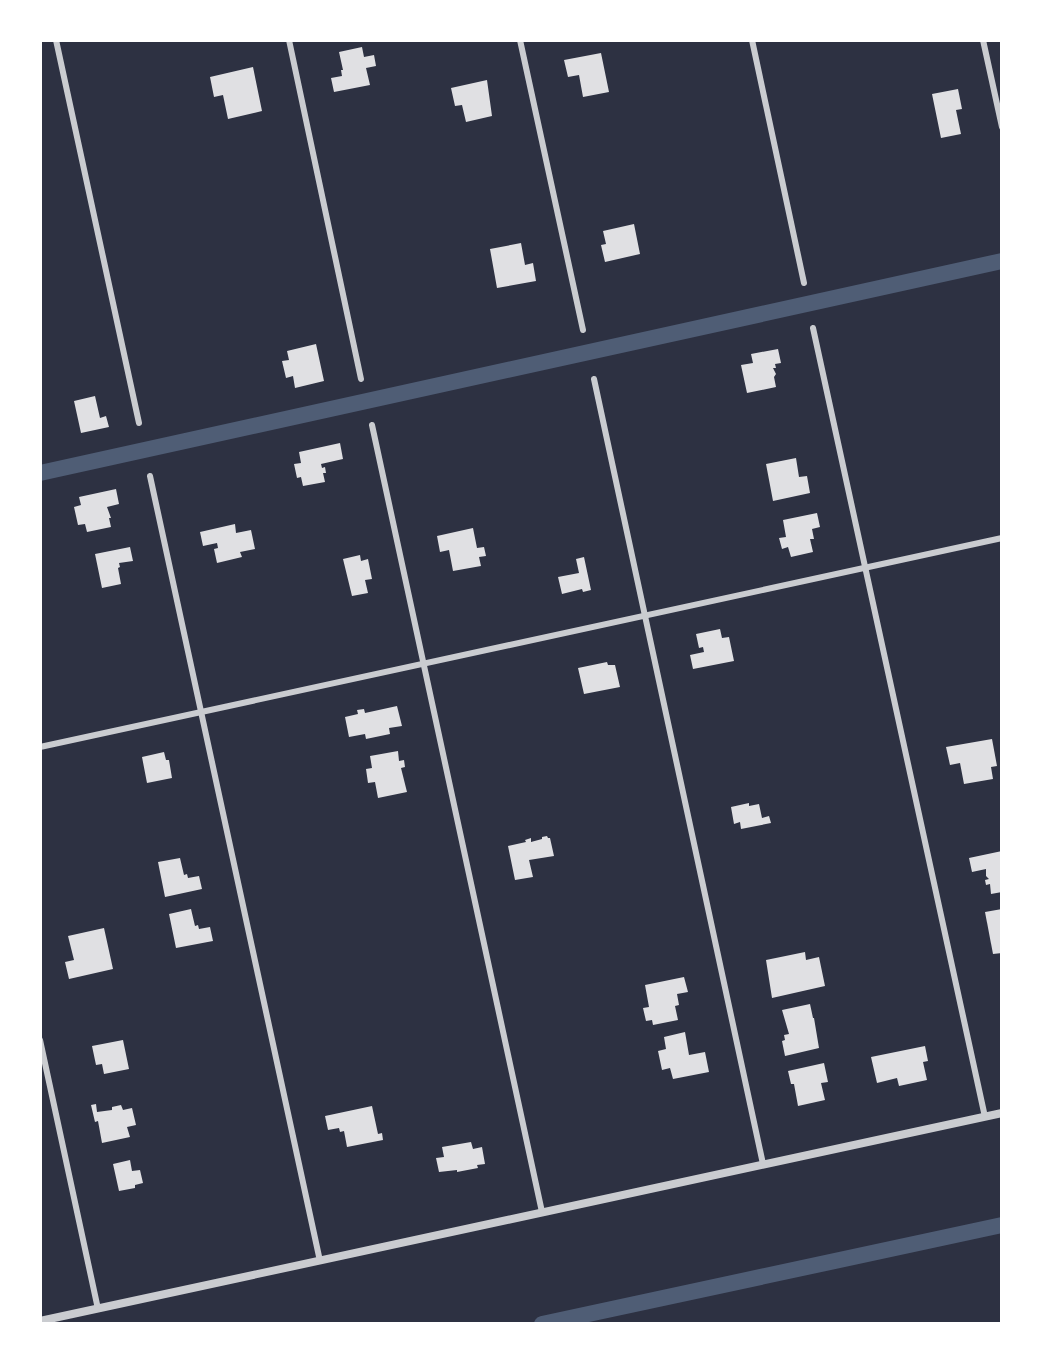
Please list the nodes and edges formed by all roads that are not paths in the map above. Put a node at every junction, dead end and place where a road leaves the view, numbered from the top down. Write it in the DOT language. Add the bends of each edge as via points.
graph roads {
  1 [pos="56,40"];
  2 [pos="289,40"];
  3 [pos="520,40"];
  4 [pos="752,40"];
  5 [pos="983,40"];
  6 [pos="1002,127"];
  7 [pos="804,283"];
  8 [pos="813,328"];
  9 [pos="583,330"];
  10 [pos="362,379"];
  11 [pos="594,379"];
  12 [pos="139,423"];
  13 [pos="372,425"];
  14 [pos="150,476"];
  15 [pos="1002,538"];
  16 [pos="866,568"];
  17 [pos="644,616"];
  18 [pos="424,664"];
  19 [pos="201,713"];
  20 [pos="40,747"];
  21 [pos="40,1040"];
  22 [pos="1002,1113"];
  23 [pos="985,1117"];
  24 [pos="763,1164"];
  25 [pos="542,1212"];
  26 [pos="320,1261"];
  27 [pos="98,1309"];
  28 [pos="40,1321"];
  1 -- 12 [label="street"];
  2 -- 10 [label="street"];
  3 -- 9 [label="street"];
  4 -- 7 [label="street"];
  5 -- 6 [label="street"];
  8 -- 16 [label="street"];
  11 -- 17 [label="street"];
  13 -- 18 [label="street"];
  14 -- 19 [label="street"];
  15 -- 16 [label="street"];
  16 -- 17 [label="street"];
  16 -- 23 [label="street"];
  17 -- 18 [label="street"];
  17 -- 24 [label="street"];
  18 -- 19 [label="street"];
  18 -- 25 [label="street"];
  19 -- 20 [label="street"];
  19 -- 26 [label="street"];
  21 -- 27 [label="street"];
  22 -- 23 [label="street"];
  23 -- 24 [label="street"];
  24 -- 25 [label="street"];
  25 -- 26 [label="street"];
  26 -- 27 [label="street"];
  27 -- 28 [label="street"];
}
